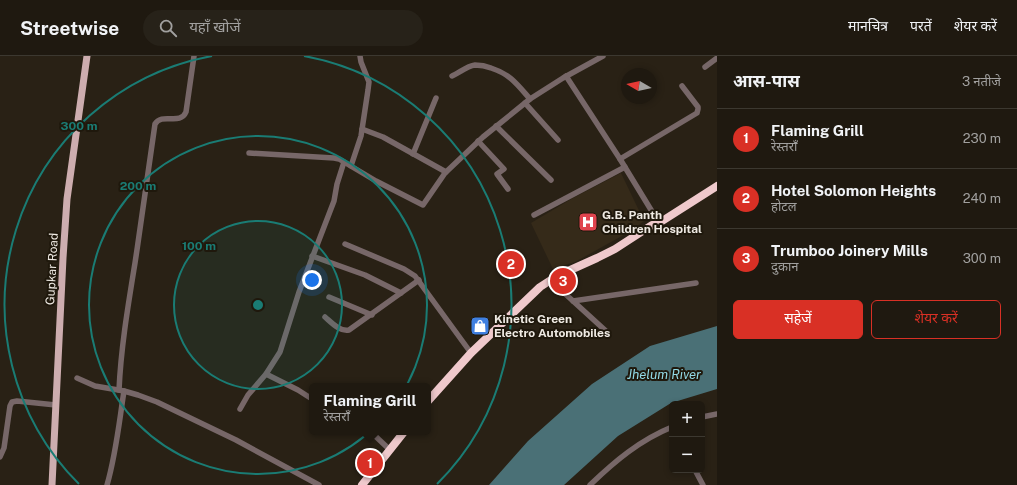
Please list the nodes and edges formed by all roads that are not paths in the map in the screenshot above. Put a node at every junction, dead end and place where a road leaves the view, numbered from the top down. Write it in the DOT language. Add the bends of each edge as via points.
graph roads {
  1 [pos="87,56"];
  2 [pos="194,56"];
  3 [pos="360,56"];
  4 [pos="603,56"];
  5 [pos="717,58"];
  6 [pos="705,67"];
  7 [pos="452,76"];
  8 [pos="566,76"];
  9 [pos="682,86"];
  10 [pos="436,98"];
  11 [pos="530,99"];
  12 [pos="525,103"];
  13 [pos="496,126"];
  14 [pos="362,129"];
  15 [pos="558,140"];
  16 [pos="478,141"];
  17 [pos="249,153"];
  18 [pos="413,154"];
  19 [pos="620,159"];
  20 [pos="344,162"];
  21 [pos="351,166"];
  22 [pos="625,168"];
  23 [pos="446,172"];
  24 [pos="551,180"];
  25 [pos="717,180"];
  26 [pos="717,186"];
  27 [pos="508,189"];
  28 [pos="534,215"];
  29 [pos="656,223"];
  30 [pos="345,244"];
  31 [pos="312,256"];
  32 [pos="419,280"];
  33 [pos="550,280"];
  34 [pos="696,283"];
  35 [pos="401,293"];
  36 [pos="329,297"];
  37 [pos="573,301"];
  38 [pos="372,315"];
  39 [pos="325,318"];
  40 [pos="607,332"];
  41 [pos="471,353"];
  42 [pos="266,374"];
  43 [pos="77,378"];
  44 [pos="122,391"];
  45 [pos="309,397"];
  46 [pos="431,398"];
  47 [pos="56,405"];
  48 [pos="240,409"];
  49 [pos="717,414"];
  50 [pos="705,416"];
  51 [pos="669,428"];
  52 [pos="374,435"];
  53 [pos="402,435"];
  54 [pos="390,450"];
  55 [pos="0,457"];
  56 [pos="697,473"];
  57 [pos="52,485"];
  58 [pos="108,485"];
  59 [pos="318,485"];
  60 [pos="362,485"];
  61 [pos="366,485"];
  62 [pos="590,485"];
  63 [pos="703,485"];
  1 -- 47 [label="main road, Gupkar Road" via="67,199"];
  2 -- 44 [label="street" via="184,116 179,119 159,119 154,124 120,364"];
  3 -- 14 [label="street" via="369,82"];
  4 -- 8 [label="street"];
  5 -- 6 [label="street"];
  7 -- 11 [label="street" via="476,65 487,67 504,73"];
  8 -- 11 [label="street"];
  8 -- 19 [label="street"];
  9 -- 19 [label="street" via="698,106 697,113"];
  10 -- 18 [label="street"];
  11 -- 12 [label="street"];
  12 -- 13 [label="street"];
  12 -- 15 [label="street"];
  13 -- 16 [label="street"];
  13 -- 24 [label="street"];
  14 -- 18 [label="street" via="383,137"];
  14 -- 21 [label="street"];
  16 -- 23 [label="street"];
  16 -- 27 [label="street" via="504,169 498,174"];
  17 -- 20 [label="street" via="334,158"];
  18 -- 23 [label="street"];
  19 -- 22 [label="street"];
  20 -- 21 [label="street"];
  20 -- 31 [label="street" via="334,201"];
  21 -- 23 [label="street" via="423,205"];
  22 -- 28 [label="street"];
  22 -- 29 [label="street"];
  25 -- 29 [label="highway"];
  26 -- 29 [label="highway"];
  29 -- 33 [label="highway" via="606,254"];
  30 -- 32 [label="street" via="404,269"];
  31 -- 35 [label="street" via="365,275"];
  31 -- 42 [label="street" via="280,352"];
  32 -- 35 [label="street"];
  32 -- 41 [label="street"];
  33 -- 37 [label="street"];
  33 -- 41 [label="highway"];
  34 -- 37 [label="street"];
  35 -- 38 [label="street"];
  36 -- 38 [label="street"];
  37 -- 40 [label="street"];
  38 -- 39 [label="street" via="346,331"];
  41 -- 46 [label="highway"];
  42 -- 45 [label="street"];
  42 -- 48 [label="street"];
  43 -- 44 [label="street" via="95,386"];
  44 -- 58 [label="street" via="116,448"];
  44 -- 59 [label="street" via="152,401 236,440"];
  47 -- 55 [label="street" via="12,402"];
  47 -- 57 [label="main road, Gupkar Road"];
  49 -- 50 [label="street"];
  51 -- 62 [label="street" via="631,449"];
  52 -- 54 [label="street"];
  53 -- 54 [label="highway"];
  54 -- 60 [label="highway"];
  54 -- 61 [label="highway"];
  56 -- 63 [label="street"];
}
